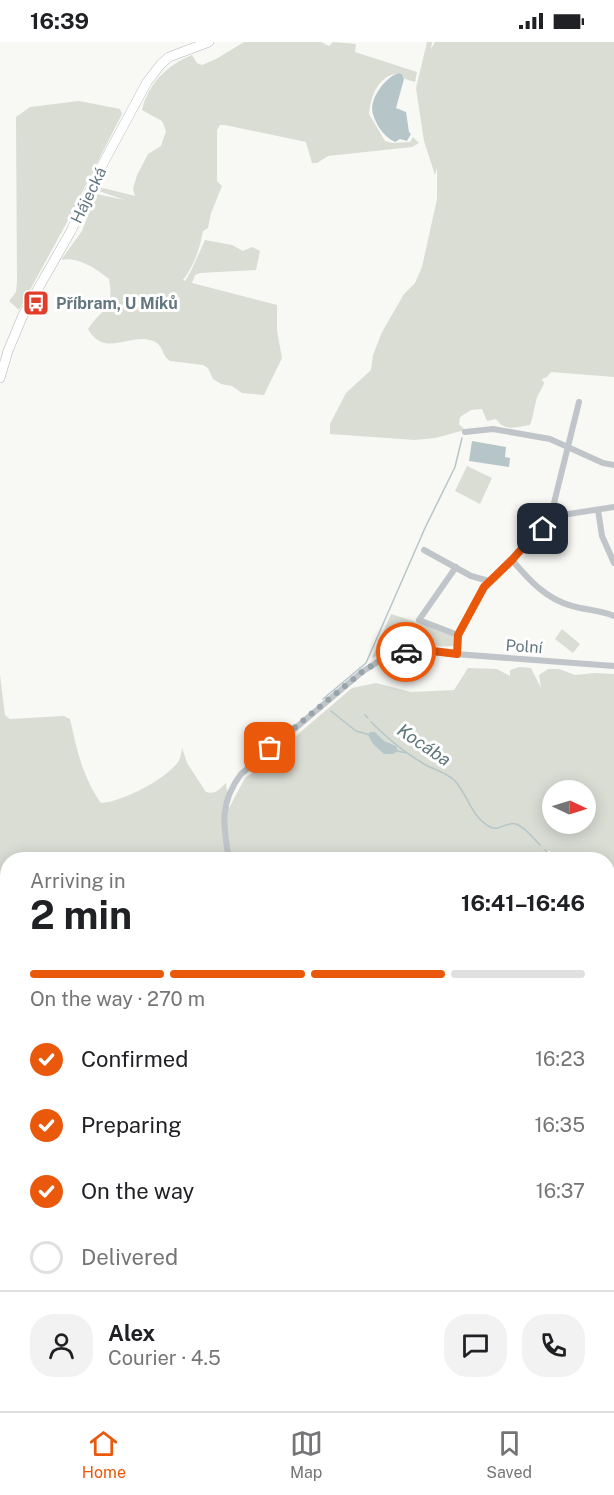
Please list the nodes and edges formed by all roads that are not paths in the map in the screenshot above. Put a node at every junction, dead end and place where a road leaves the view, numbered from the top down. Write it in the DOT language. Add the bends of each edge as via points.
graph roads {
  1 [pos="209,42"];
  2 [pos="0,378"];
  3 [pos="579,402"];
  4 [pos="465,432"];
  5 [pos="567,447"];
  6 [pos="614,465"];
  7 [pos="614,507"];
  8 [pos="598,510"];
  9 [pos="554,520"];
  10 [pos="424,550"];
  11 [pos="512,560"];
  12 [pos="614,563"];
  13 [pos="456,567"];
  14 [pos="489,581"];
  15 [pos="612,613"];
  16 [pos="458,635"];
  17 [pos="457,654"];
  18 [pos="614,666"];
  19 [pos="228,852"];
  1 -- 2 [label="main road, Hájecká" via="169,57 147,82 23,315"];
  3 -- 5 [label="street"];
  4 -- 5 [label="street" via="506,430 550,439"];
  5 -- 6 [label="street"];
  5 -- 9 [label="street" via="552,511"];
  7 -- 8 [label="street"];
  8 -- 9 [label="street"];
  8 -- 12 [label="street" via="602,536"];
  9 -- 11 [label="street"];
  10 -- 13 [label="street"];
  11 -- 14 [label="street"];
  11 -- 15 [label="street" via="527,578 552,597 572,606"];
  13 -- 14 [label="street"];
  13 -- 16 [label="street" via="418,620"];
  14 -- 16 [label="street"];
  16 -- 17 [label="street"];
  17 -- 18 [label="street, Polní"];
  17 -- 19 [label="street, Polní" via="398,654 379,661 241,774 225,807"];
}
